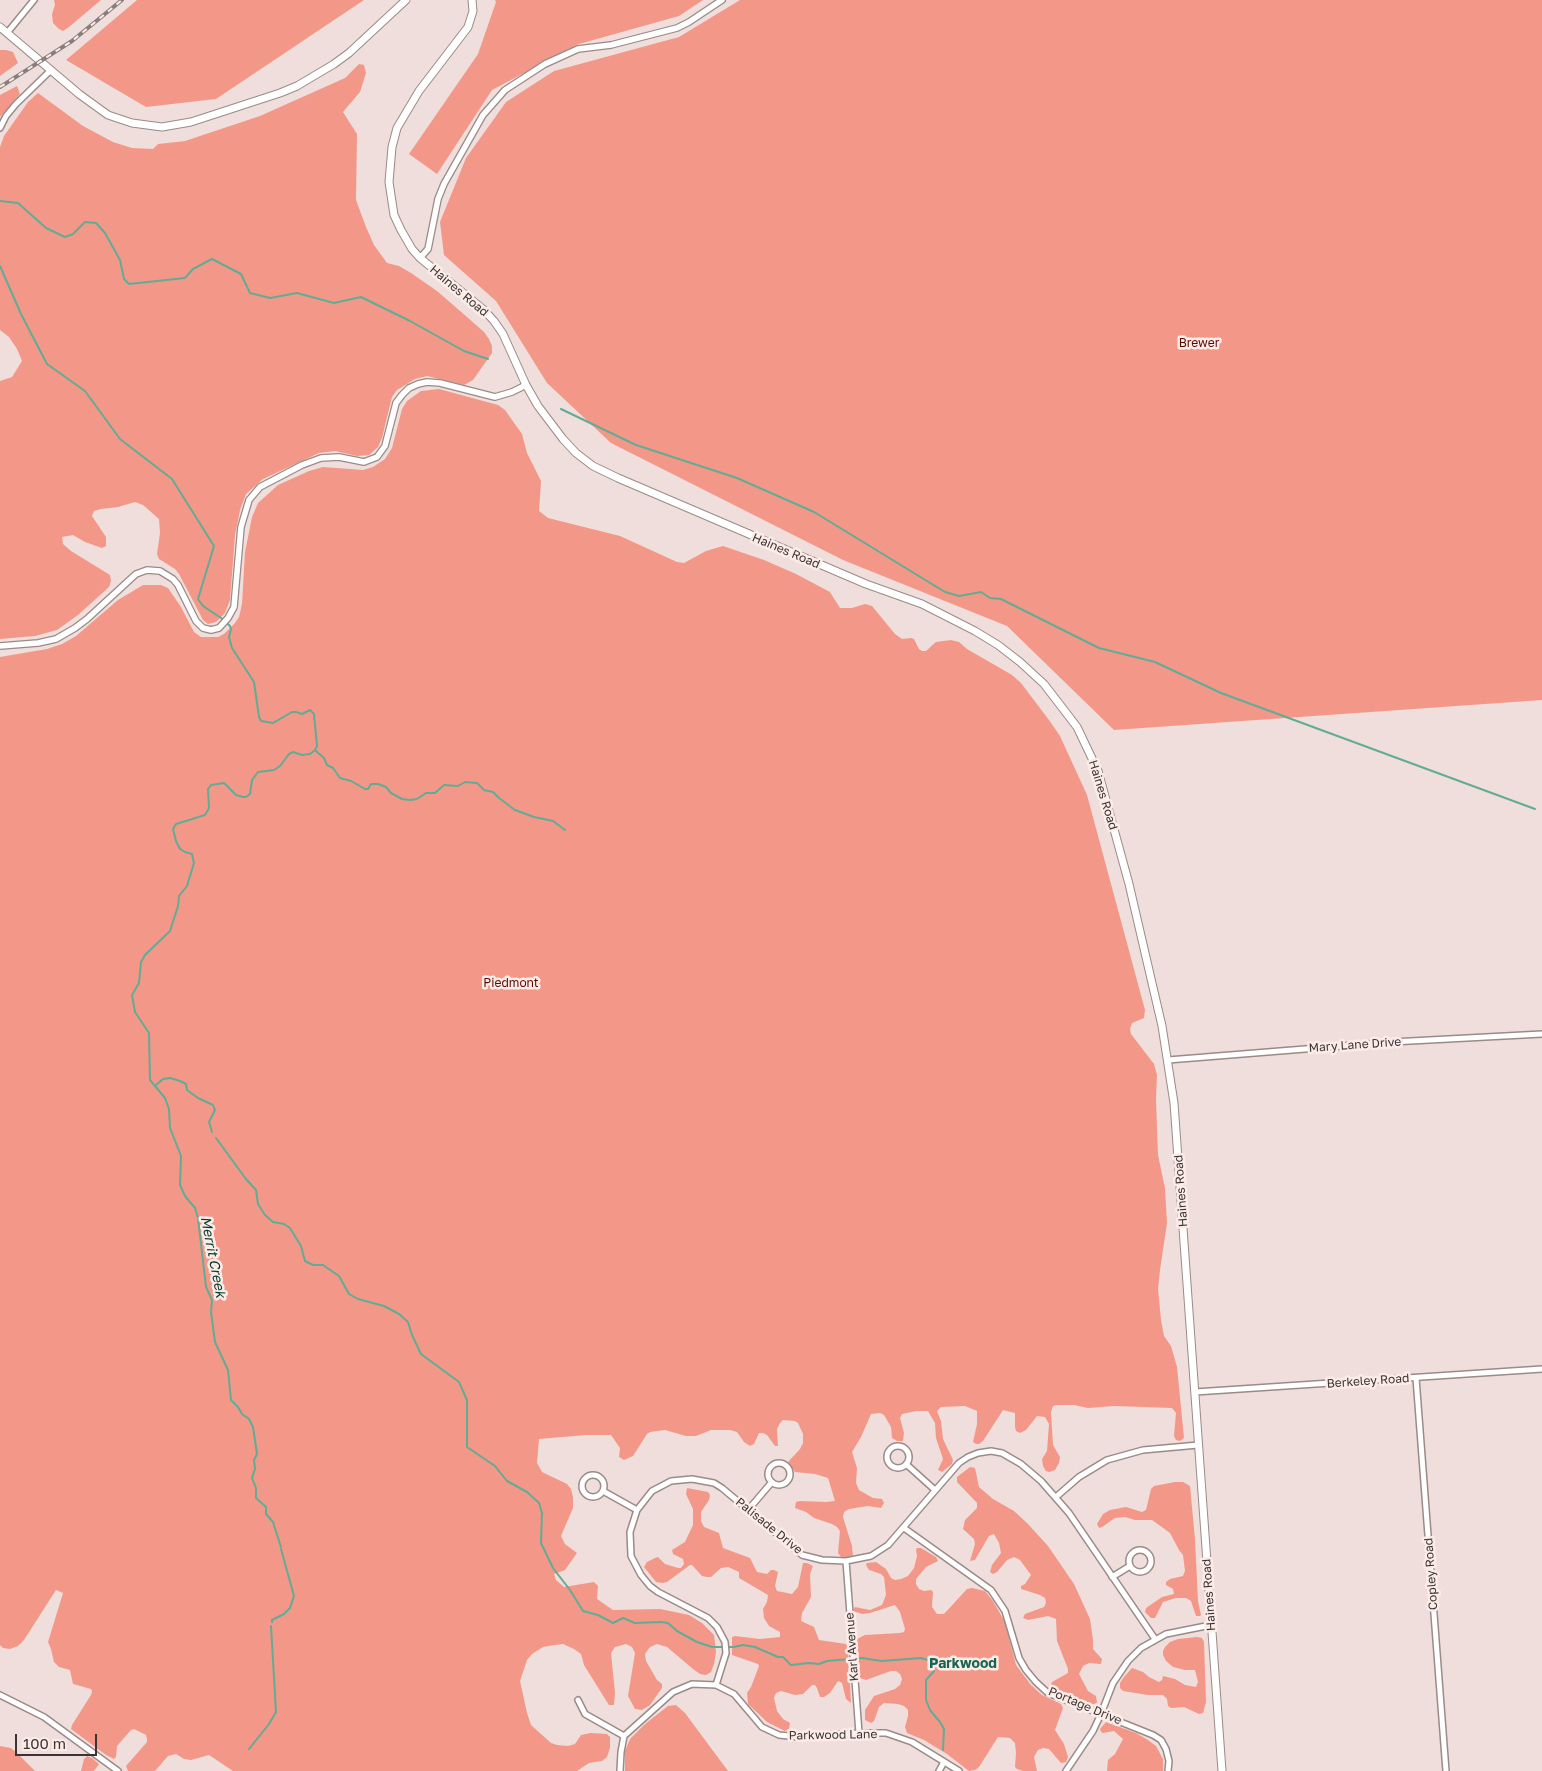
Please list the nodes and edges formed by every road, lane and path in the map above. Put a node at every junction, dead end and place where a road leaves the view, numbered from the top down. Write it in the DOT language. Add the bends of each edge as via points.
graph roads {
  1 [pos="34,0"];
  2 [pos="406,0"];
  3 [pos="472,0"];
  4 [pos="722,0"];
  5 [pos="0,27"];
  6 [pos="7,32"];
  7 [pos="51,70"];
  8 [pos="0,128"];
  9 [pos="420,258"];
  10 [pos="526,385"];
  11 [pos="0,646"];
  12 [pos="1542,1034"];
  13 [pos="1168,1060"];
  14 [pos="1542,1369"];
  15 [pos="1416,1378"];
  16 [pos="1195,1392"];
  17 [pos="1198,1445"];
  18 [pos="906,1464"];
  19 [pos="772,1482"];
  20 [pos="935,1490"];
  21 [pos="603,1491"];
  22 [pos="1056,1497"];
  23 [pos="637,1510"];
  24 [pos="748,1510"];
  25 [pos="904,1528"];
  26 [pos="846,1561"];
  27 [pos="1130,1566"];
  28 [pos="1112,1577"];
  29 [pos="1211,1625"];
  30 [pos="1155,1639"];
  31 [pos="716,1685"];
  32 [pos="0,1695"];
  33 [pos="578,1700"];
  34 [pos="1101,1714"];
  35 [pos="859,1733"];
  36 [pos="624,1736"];
  37 [pos="944,1762"];
  38 [pos="118,1771"];
  39 [pos="620,1771"];
  40 [pos="939,1771"];
  41 [pos="959,1771"];
  42 [pos="1066,1771"];
  43 [pos="1168,1771"];
  44 [pos="1222,1771"];
  45 [pos="1446,1771"];
  1 -- 6 [label="street"];
  2 -- 7 [label="main road" via="349,53 310,79 280,93 176,126 148,126 108,115"];
  3 -- 9 [label="main road, Haines Road" via="473,11 468,27 402,117 392,147 389,182 394,215 400,230"];
  4 -- 9 [label="street" via="677,28 578,50 545,64 505,90 483,115 444,184 435,208 428,249"];
  5 -- 6 [label="main road"];
  6 -- 7 [label="main road"];
  7 -- 8 [label="street" via="16,104"];
  9 -- 10 [label="main road, Haines Road" via="494,321"];
  10 -- 11 [label="street" via="495,397 440,383 418,384 402,394 396,404 385,446 377,457 364,462 339,456 321,458 260,487 249,500 241,527 236,600 221,626 211,630 203,628 173,578 160,571 147,570 136,574 87,619 56,638"];
  10 -- 13 [label="main road, Haines Road" via="563,439 593,466 776,547 922,604 998,645 1044,684 1077,727 1098,771 1129,884"];
  12 -- 13 [label="street, Mary Lane Drive"];
  13 -- 16 [label="main road, Haines Road"];
  14 -- 15 [label="street, Berkeley Road"];
  15 -- 16 [label="street, Berkeley Road"];
  15 -- 45 [label="street, Copley Road"];
  16 -- 17 [label="main road, Haines Road"];
  17 -- 22 [label="street" via="1143,1450 1107,1460 1079,1477"];
  17 -- 29 [label="main road, Haines Road"];
  18 -- 18 [label="street" via="908,1455 905,1449 895,1446 889,1451 887,1458 892,1467"];
  18 -- 20 [label="street"];
  19 -- 19 [label="street" via="781,1484 787,1481 790,1470 785,1464 771,1465 768,1475"];
  19 -- 24 [label="street"];
  20 -- 22 [label="street, Palisade Drive" via="959,1463 978,1453 991,1451 1002,1453 1021,1464"];
  20 -- 25 [label="street, Palisade Drive"];
  21 -- 21 [label="street" via="603,1482 598,1477 588,1477 584,1482 584,1492 589,1496"];
  21 -- 23 [label="street"];
  22 -- 28 [label="street, Palisade Drive"];
  23 -- 24 [label="street, Palisade Drive" via="645,1498 661,1486 671,1481 692,1479 714,1483"];
  23 -- 31 [label="street, Palisade Drive" via="630,1544 641,1575 658,1592 708,1618 722,1634 726,1652"];
  24 -- 26 [label="street, Palisade Drive" via="802,1555"];
  25 -- 26 [label="street, Palisade Drive" via="880,1552"];
  25 -- 34 [label="street, Portage Drive" via="991,1590 1005,1611 1019,1658 1036,1682 1048,1693"];
  26 -- 35 [label="street, Karl Avenue"];
  27 -- 27 [label="street" via="1135,1571 1146,1570 1150,1556 1142,1550 1135,1551 1128,1559"];
  27 -- 28 [label="street"];
  28 -- 30 [label="street, Palisade Drive"];
  29 -- 30 [label="street"];
  29 -- 44 [label="main road, Haines Road"];
  30 -- 34 [label="street" via="1140,1648 1119,1671"];
  31 -- 35 [label="street, Parkwood Lane" via="734,1694 762,1727 779,1736"];
  31 -- 36 [label="street" via="692,1684 674,1692"];
  32 -- 38 [label="street" via="44,1717"];
  33 -- 36 [label="street" via="585,1714"];
  34 -- 42 [label="street"];
  34 -- 43 [label="street, Portage Drive" via="1161,1740 1169,1761"];
  35 -- 37 [label="street, Parkwood Lane" via="886,1733 912,1742"];
  36 -- 39 [label="street"];
  37 -- 40 [label="street"];
  37 -- 41 [label="street, Parkwood Lane"];
}
